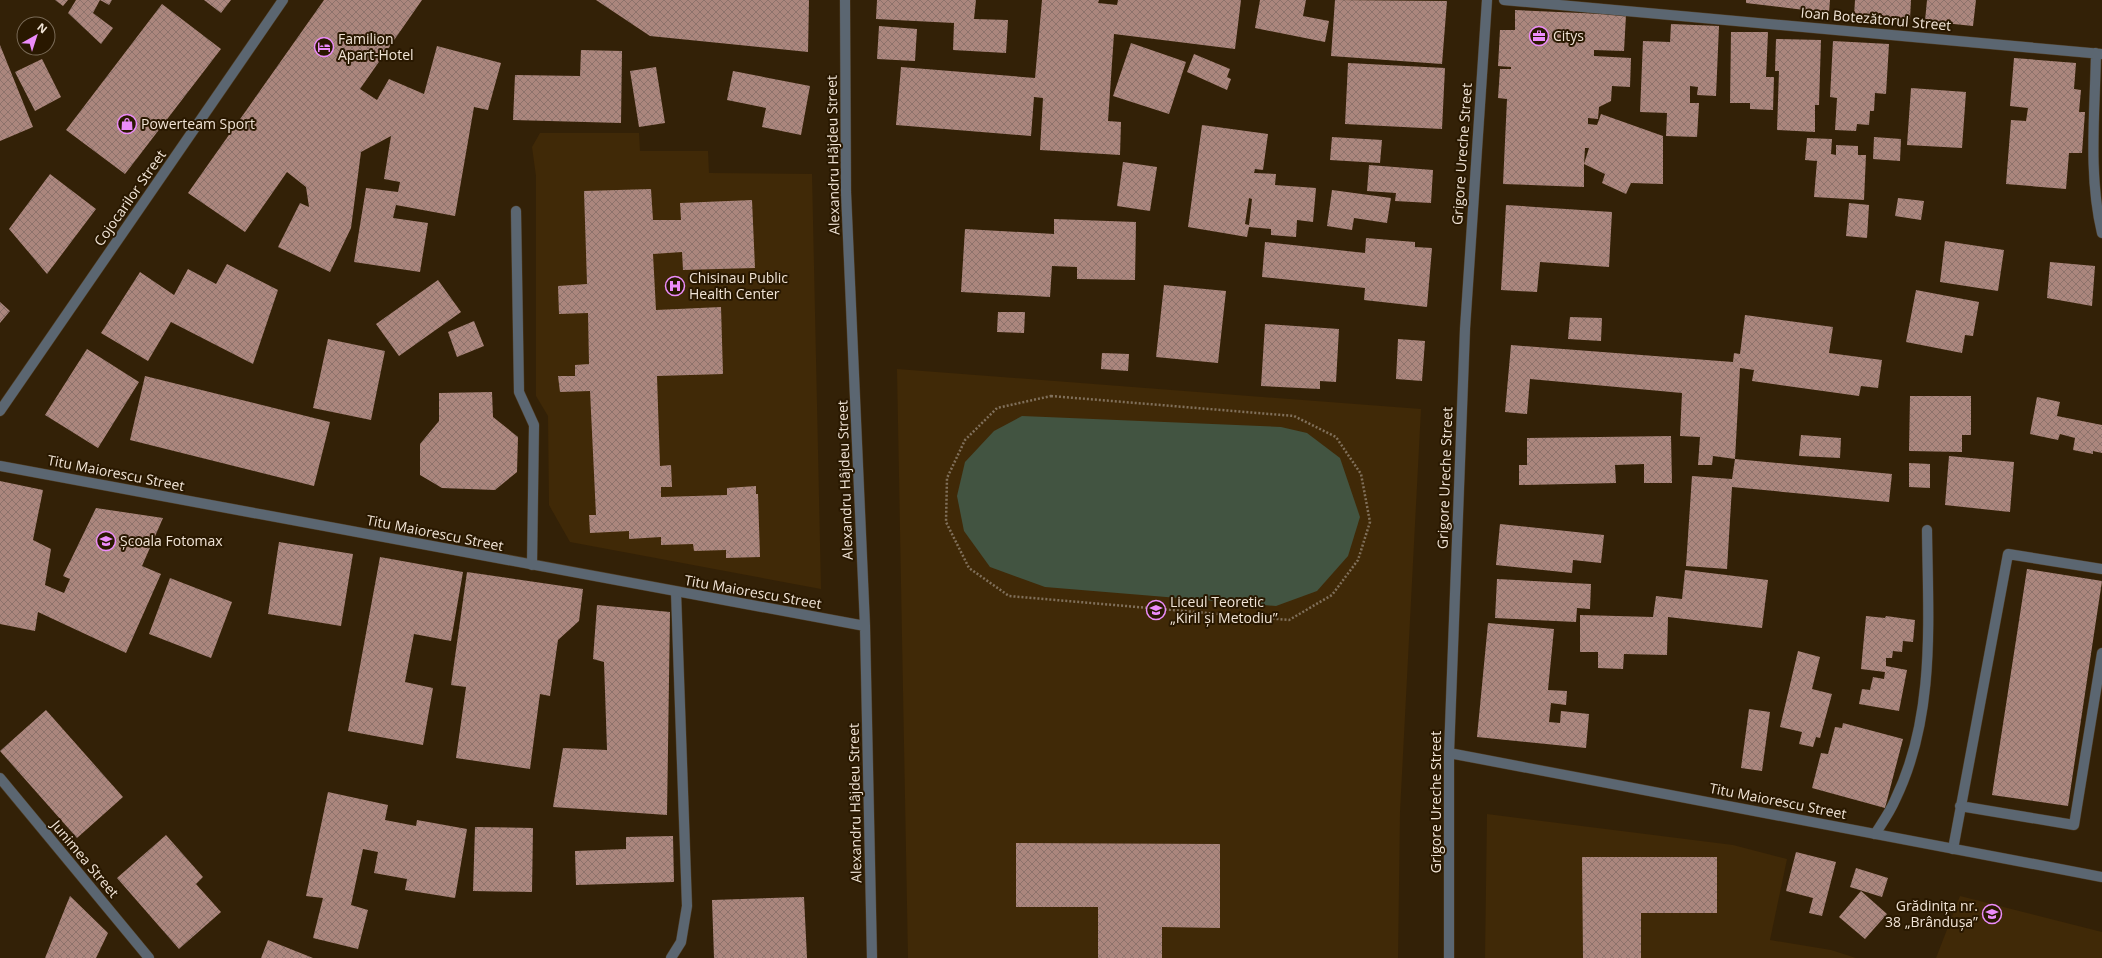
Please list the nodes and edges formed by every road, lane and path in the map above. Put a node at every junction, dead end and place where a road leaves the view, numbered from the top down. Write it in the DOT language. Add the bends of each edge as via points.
graph roads {
  1 [pos="283,0"];
  2 [pos="845,0"];
  3 [pos="1486,0"];
  4 [pos="1504,0"];
  5 [pos="2099,53"];
  6 [pos="516,211"];
  7 [pos="2102,233"];
  8 [pos="0,412"];
  9 [pos="0,466"];
  10 [pos="1927,530"];
  11 [pos="532,565"];
  12 [pos="2102,569"];
  13 [pos="676,592"];
  14 [pos="1009,596"];
  15 [pos="865,626"];
  16 [pos="2102,653"];
  17 [pos="1449,754"];
  18 [pos="0,778"];
  19 [pos="1960,806"];
  20 [pos="1875,834"];
  21 [pos="1953,849"];
  22 [pos="2102,877"];
  23 [pos="149,958"];
  24 [pos="671,958"];
  25 [pos="872,958"];
  26 [pos="1449,958"];
  1 -- 8 [label="street, Cojocarilor Street"];
  2 -- 15 [label="street, Alexandru Hâjdeu Street" via="846,192"];
  3 -- 17 [label="street, Grigore Ureche Street" via="1465,330"];
  4 -- 5 [label="street, Ioan Botezătorul Street"];
  5 -- 7 [label="street" via="2094,160 2098,216"];
  6 -- 11 [label="street" via="520,392 534,425"];
  9 -- 11 [label="street, Titu Maiorescu Street"];
  10 -- 20 [label="street" via="1928,642 1924,700 1912,755 1895,800"];
  11 -- 13 [label="street, Titu Maiorescu Street"];
  12 -- 19 [label="street" via="2008,554"];
  13 -- 15 [label="street, Titu Maiorescu Street"];
  13 -- 24 [label="street" via="687,906 681,942"];
  14 -- 14 [label="path" via="1289,620 1332,595 1358,560 1370,522 1361,474 1336,437 1294,416 1051,396 997,408 965,440 947,478 946,522 969,568"];
  15 -- 25 [label="street, Alexandru Hâjdeu Street"];
  16 -- 19 [label="street" via="2074,825"];
  17 -- 20 [label="street, Titu Maiorescu Street"];
  17 -- 26 [label="street, Grigore Ureche Street"];
  18 -- 23 [label="street, Junimea Street"];
  19 -- 21 [label="street"];
  20 -- 21 [label="street, Titu Maiorescu Street"];
  21 -- 22 [label="street, Titu Maiorescu Street"];
}
